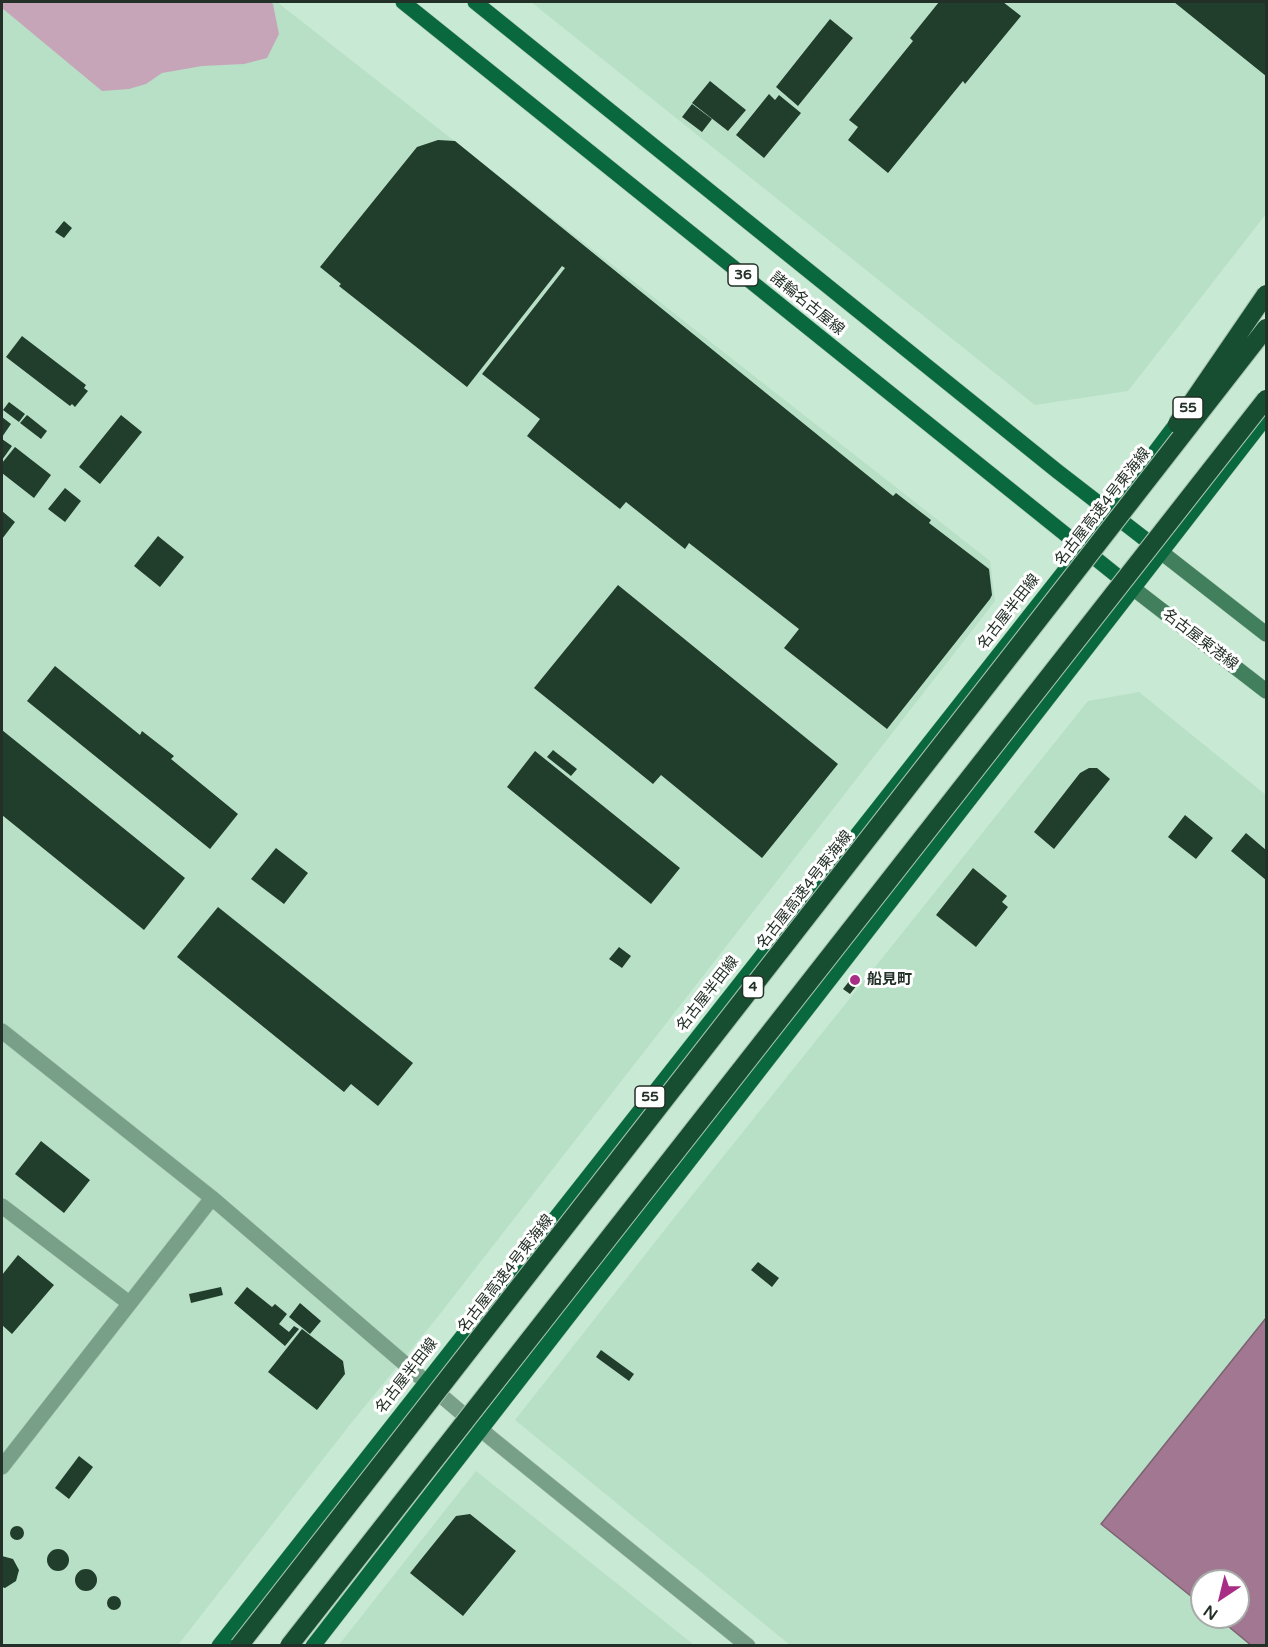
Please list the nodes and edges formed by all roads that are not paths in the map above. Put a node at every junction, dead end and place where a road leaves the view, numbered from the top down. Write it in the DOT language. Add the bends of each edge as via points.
graph roads {
  1 [pos="403,2"];
  2 [pos="475,2"];
  3 [pos="1266,294"];
  4 [pos="1266,305"];
  5 [pos="1266,328"];
  6 [pos="1266,399"];
  7 [pos="1266,417"];
  8 [pos="1109,512"];
  9 [pos="1082,549"];
  10 [pos="1161,552"];
  11 [pos="1077,569"];
  12 [pos="1134,589"];
  13 [pos="1266,634"];
  14 [pos="1266,691"];
  15 [pos="2,1031"];
  16 [pos="212,1197"];
  17 [pos="2,1206"];
  18 [pos="129,1303"];
  19 [pos="426,1382"];
  20 [pos="482,1429"];
  21 [pos="2,1467"];
  22 [pos="219,1646"];
  23 [pos="239,1646"];
  24 [pos="289,1646"];
  25 [pos="312,1646"];
  26 [pos="748,1646"];
  1 -- 9 [label="main road, 諸輪名古屋線 / 36"];
  2 -- 8 [label="main road, 諸輪名古屋線"];
  3 -- 11 [label="highway, bridge"];
  4 -- 8 [label="main road, 名古屋半田線 / 55"];
  5 -- 11 [label="highway, 名古屋高速4号東海線 / 4, bridge"];
  6 -- 24 [label="highway, bridge"];
  7 -- 10 [label="main road"];
  8 -- 9 [label="main road, 名古屋半田線 / 55"];
  8 -- 10 [label="main road, 諸輪名古屋線"];
  9 -- 12 [label="main road, 諸輪名古屋線 / 36"];
  9 -- 19 [label="main road, 名古屋半田線 / 55"];
  10 -- 12 [label="main road"];
  10 -- 13 [label="main road"];
  11 -- 23 [label="highway, 名古屋高速4号東海線 / 4, bridge"];
  12 -- 14 [label="main road, 名古屋東港線"];
  12 -- 20 [label="main road"];
  15 -- 16 [label="street"];
  16 -- 18 [label="street"];
  16 -- 19 [label="street"];
  17 -- 18 [label="street"];
  18 -- 21 [label="street"];
  19 -- 20 [label="street"];
  19 -- 22 [label="main road, 名古屋半田線 / 55"];
  20 -- 25 [label="main road"];
  20 -- 26 [label="street"];
}
